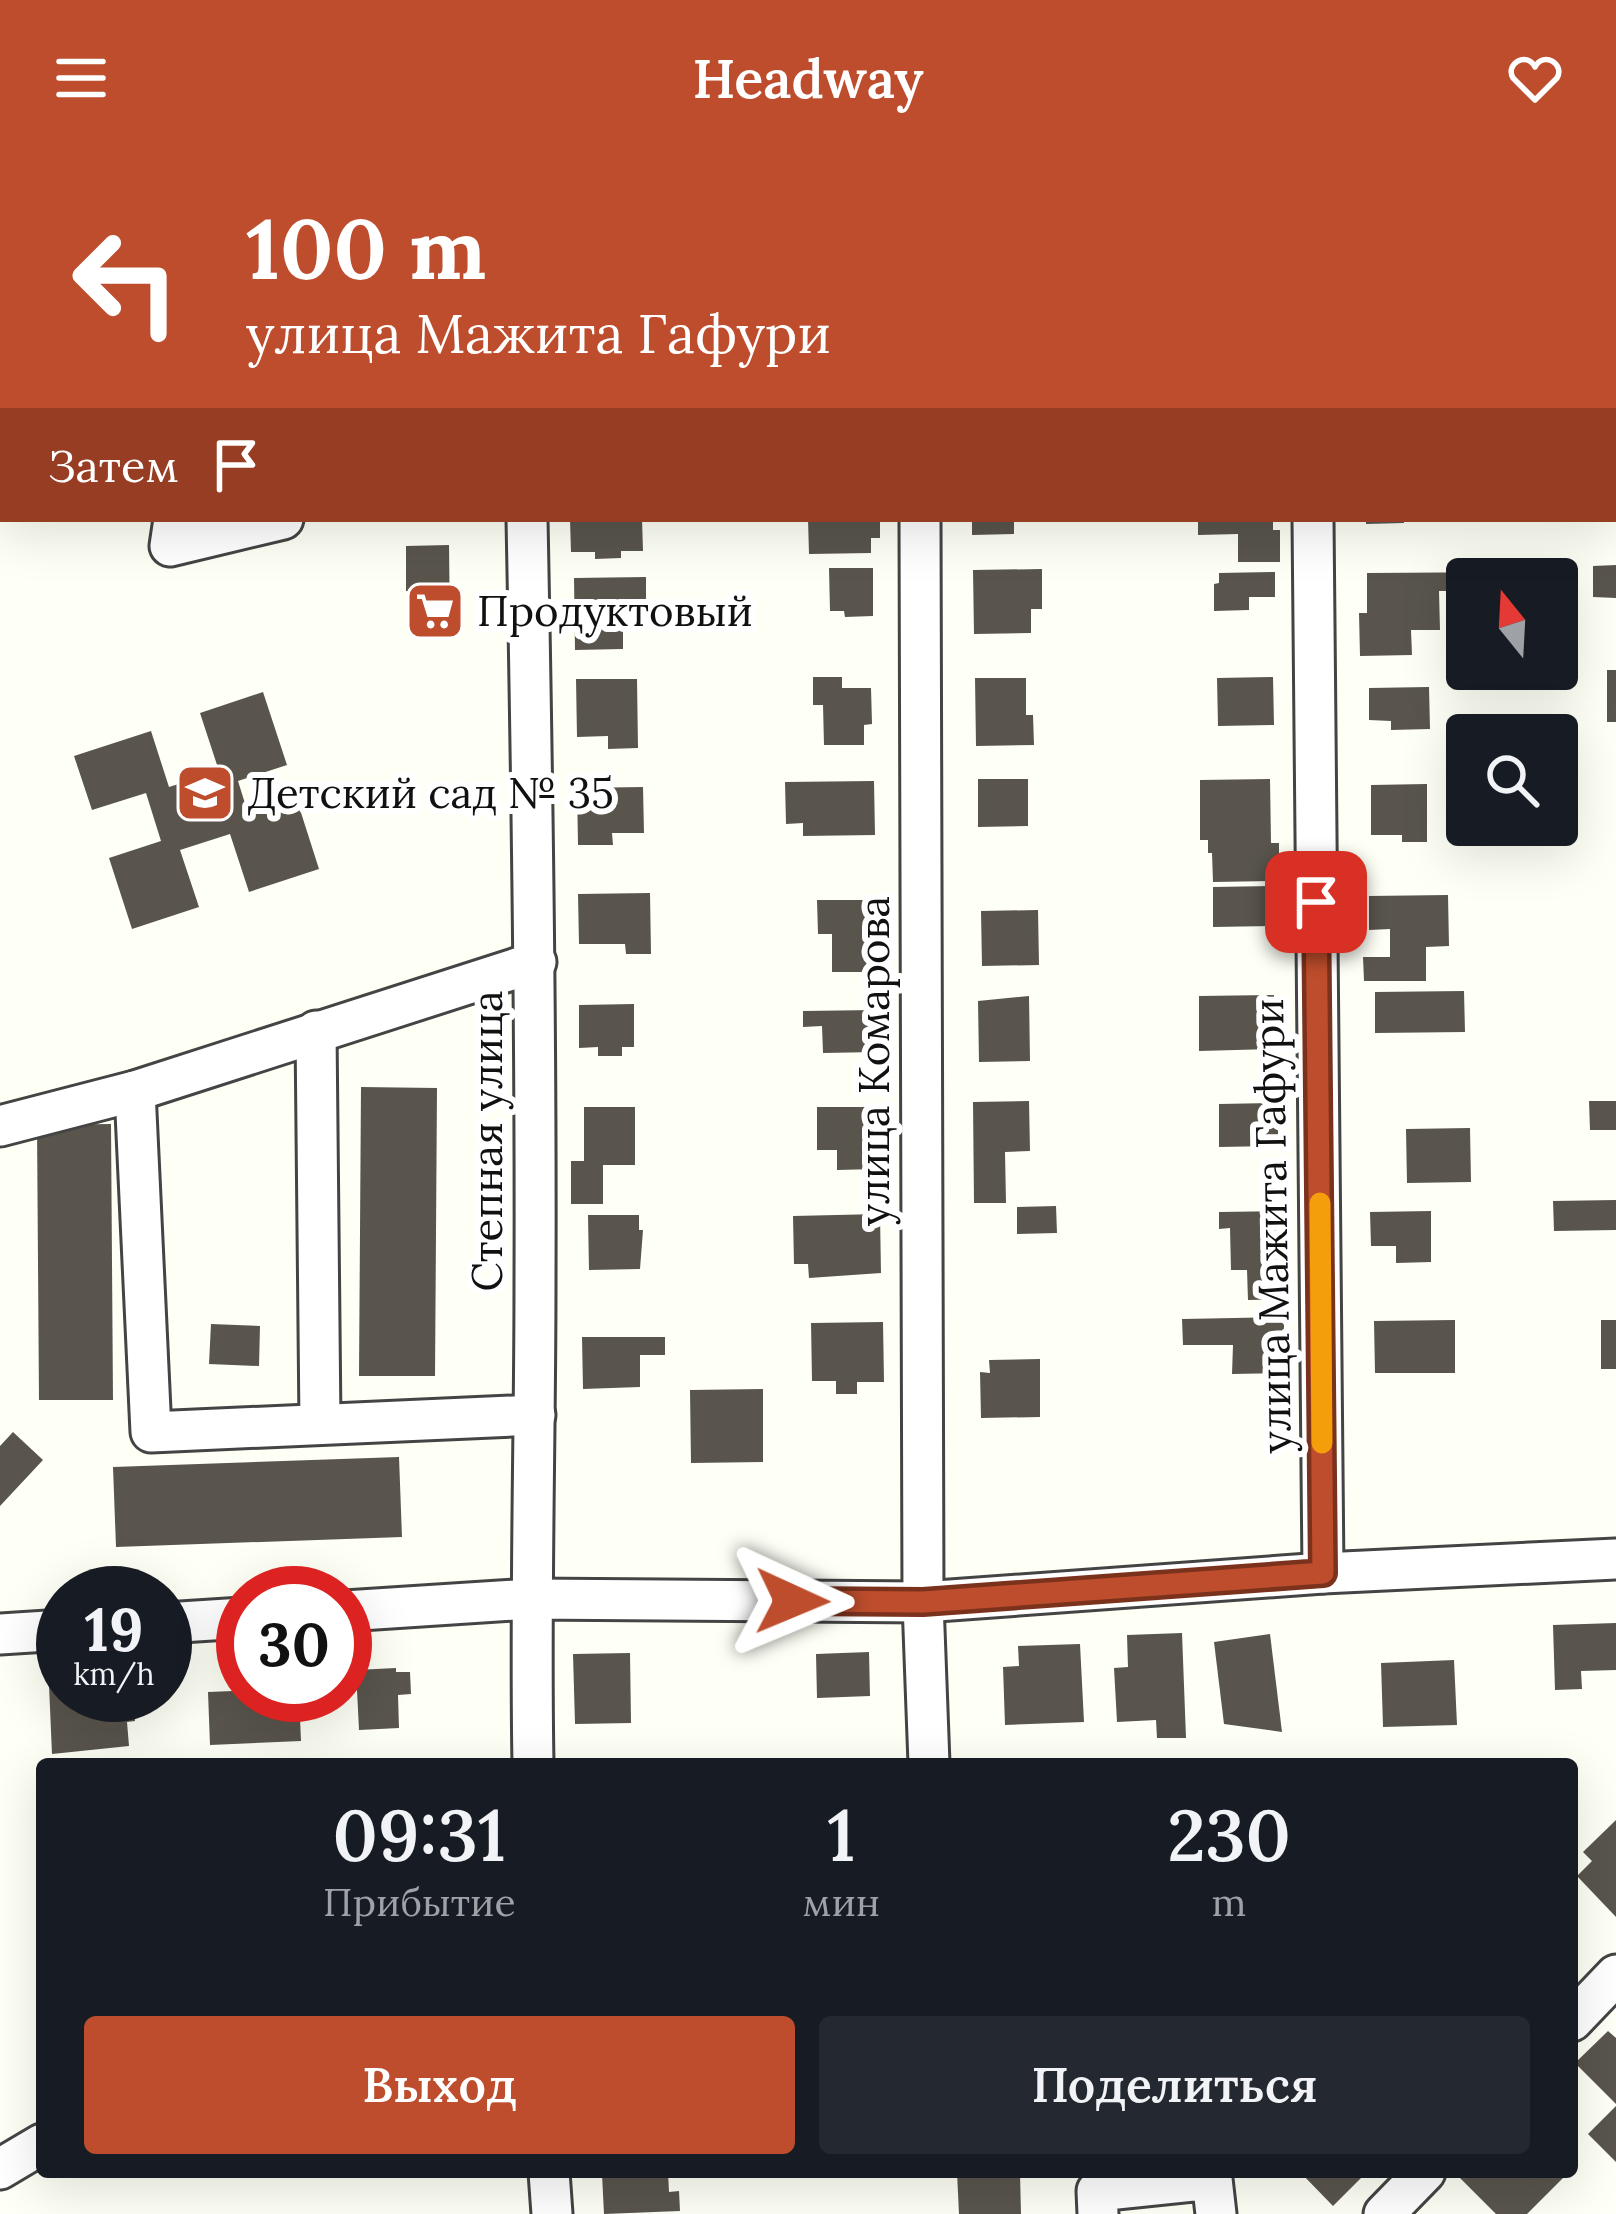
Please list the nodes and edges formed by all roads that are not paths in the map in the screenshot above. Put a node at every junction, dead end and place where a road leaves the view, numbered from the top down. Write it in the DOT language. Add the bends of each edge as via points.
graph roads {
  1 [pos="174,522"];
  2 [pos="270,522"];
  3 [pos="526,522"];
  4 [pos="920,522"];
  5 [pos="1312,522"];
  6 [pos="536,962"];
  7 [pos="316,1031"];
  8 [pos="135,1091"];
  9 [pos="0,1126"];
  10 [pos="535,1414"];
  11 [pos="320,1424"];
  12 [pos="1616,1558"];
  13 [pos="1323,1573"];
  14 [pos="530,1599"];
  15 [pos="923,1602"];
  16 [pos="372,1609"];
  17 [pos="36,1632"];
  18 [pos="0,1634"];
  19 [pos="533,1758"];
  20 [pos="929,1758"];
  21 [pos="1616,1975"];
  22 [pos="1578,2014"];
  23 [pos="36,2148"];
  24 [pos="0,2169"];
  25 [pos="549,2178"];
  26 [pos="1419,2178"];
  27 [pos="552,2214"];
  28 [pos="1098,2214"];
  29 [pos="1216,2214"];
  30 [pos="1384,2214"];
  1 -- 2 [label="street" via="170,546"];
  3 -- 6 [label="street, Степная улица"];
  4 -- 15 [label="street, улица Комарова"];
  5 -- 13 [label="street, улица Мажита Гафури"];
  6 -- 7 [label="street"];
  6 -- 10 [label="street, Степная улица"];
  7 -- 8 [label="street"];
  7 -- 11 [label="street"];
  8 -- 9 [label="street"];
  8 -- 11 [label="street" via="151,1432"];
  10 -- 11 [label="street"];
  10 -- 14 [label="street, Степная улица"];
  12 -- 13 [label="street"];
  13 -- 15 [label="street"];
  14 -- 15 [label="street"];
  14 -- 16 [label="street"];
  14 -- 19 [label="street, Степная улица"];
  15 -- 20 [label="street, улица Комарова"];
  17 -- 18 [label="street"];
  21 -- 22 [label="street"];
  23 -- 24 [label="street"];
  25 -- 27 [label="street"];
  26 -- 30 [label="street"];
  28 -- 29 [label="street" via="1097,2191 1212,2179"];
}
